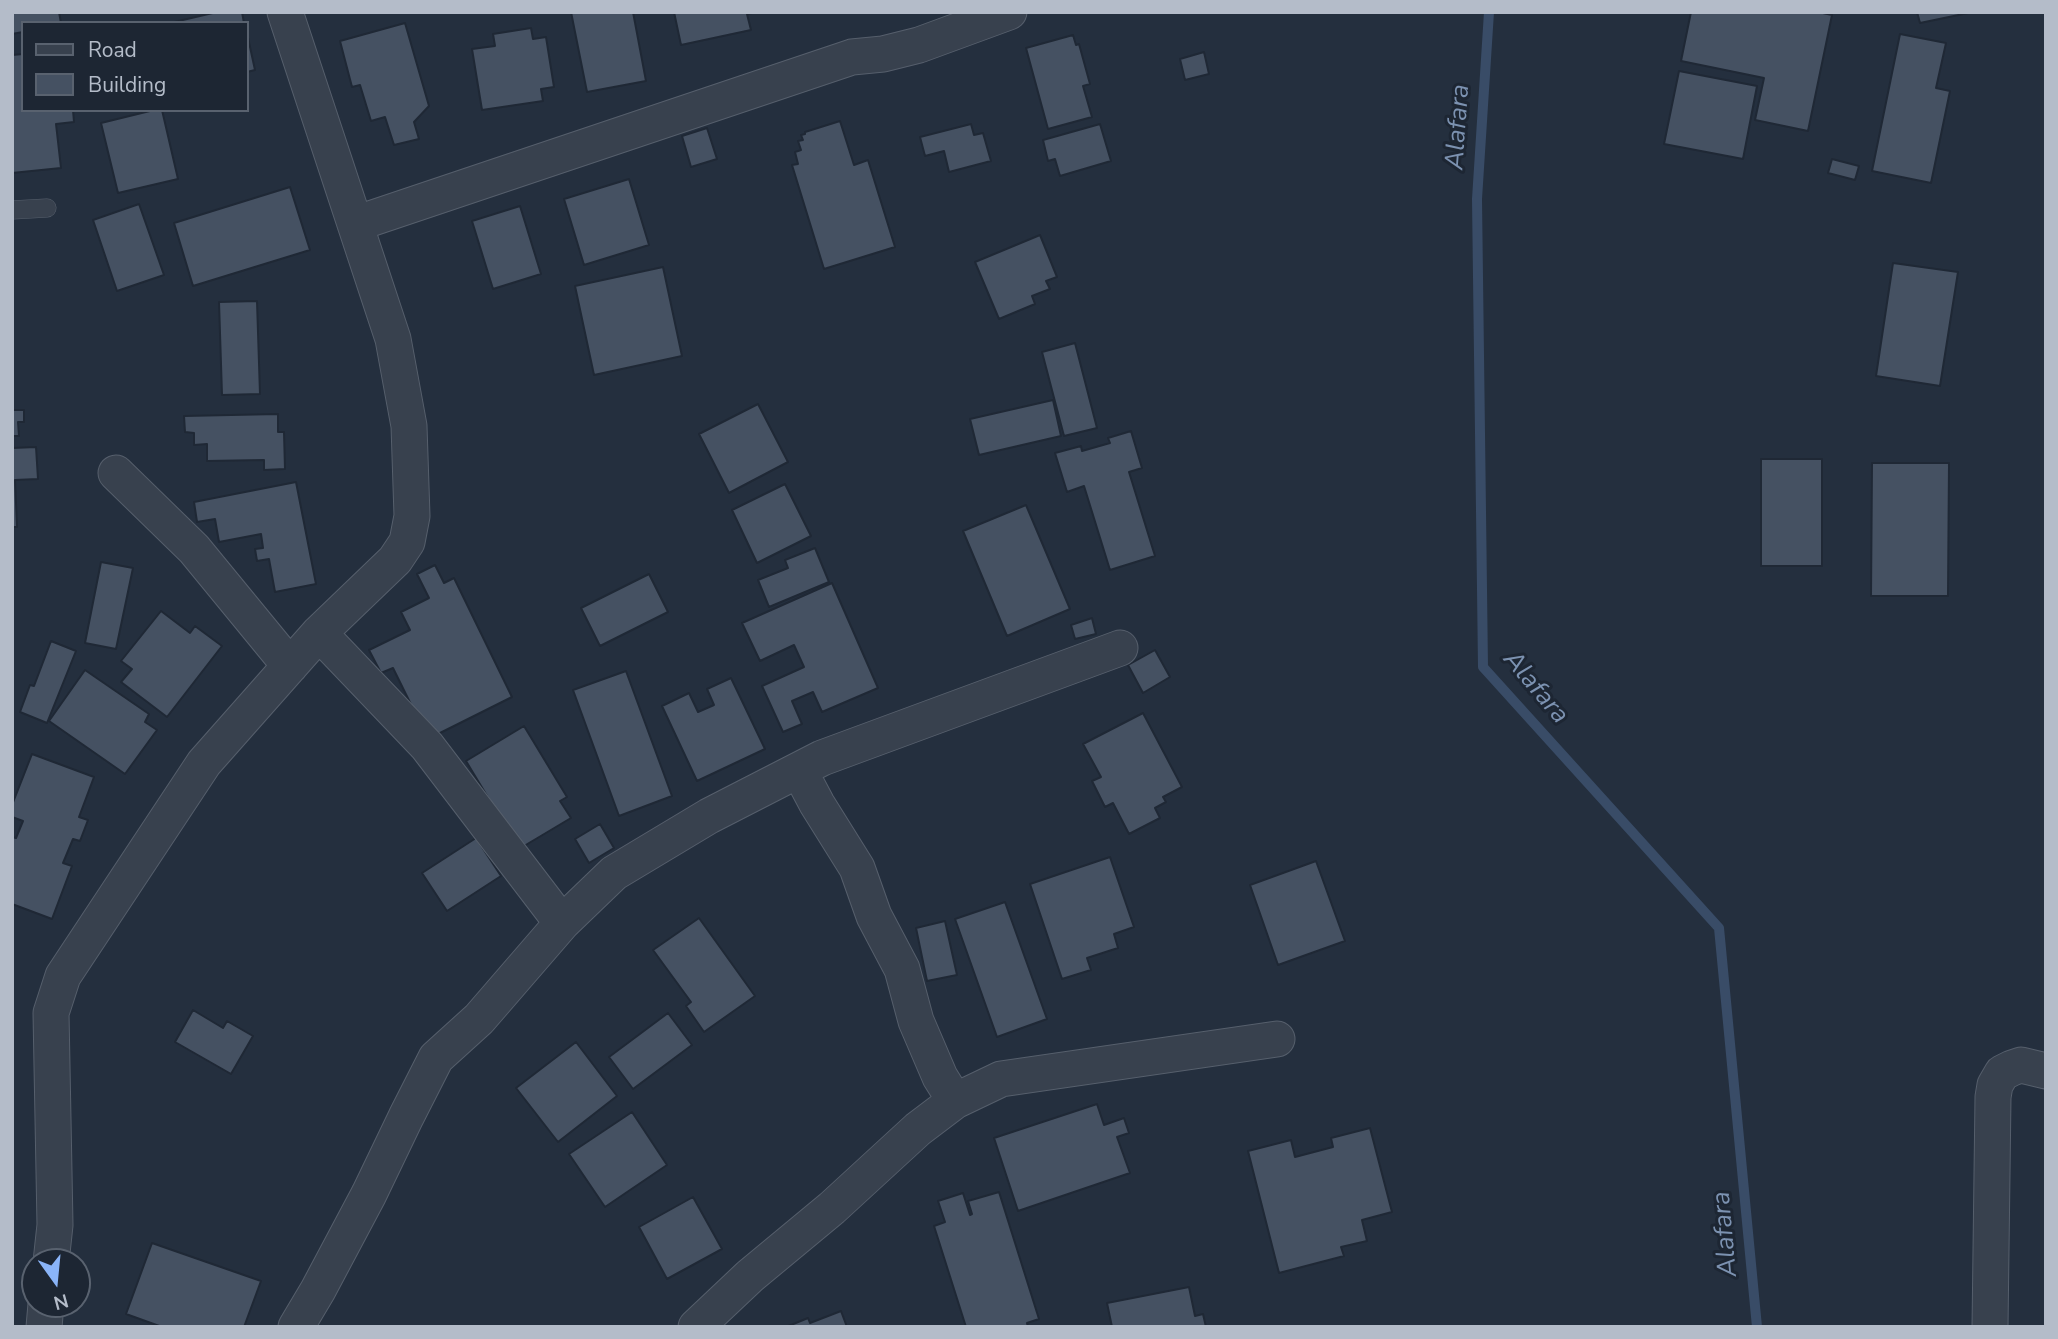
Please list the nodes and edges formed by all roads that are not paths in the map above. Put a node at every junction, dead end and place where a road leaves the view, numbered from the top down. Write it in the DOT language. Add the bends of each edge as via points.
graph roads {
  1 [pos="285,12"];
  2 [pos="1009,12"];
  3 [pos="47,208"];
  4 [pos="12,210"];
  5 [pos="355,224"];
  6 [pos="116,473"];
  7 [pos="319,634"];
  8 [pos="1120,648"];
  9 [pos="290,666"];
  10 [pos="799,770"];
  11 [pos="562,923"];
  12 [pos="1277,1039"];
  13 [pos="2046,1071"];
  14 [pos="954,1101"];
  15 [pos="53,1248"];
  16 [pos="296,1327"];
  17 [pos="696,1327"];
  18 [pos="1990,1327"];
  1 -- 5 [label="street"];
  2 -- 5 [label="street" via="919,45 852,57"];
  3 -- 4 [label="lane"];
  5 -- 7 [label="street" via="393,339 409,426 412,516 407,542 395,560"];
  6 -- 9 [label="street" via="194,550"];
  7 -- 9 [label="street"];
  7 -- 11 [label="street" via="427,746"];
  8 -- 10 [label="street"];
  9 -- 15 [label="street" via="204,763 63,976 51,1013"];
  10 -- 11 [label="street" via="709,816 614,873"];
  10 -- 14 [label="street" via="856,867 874,916 902,968 916,1021"];
  11 -- 16 [label="street" via="479,1019 436,1058 363,1206"];
  12 -- 14 [label="street" via="1001,1079"];
  13 -- 18 [label="street" via="2021,1065 2002,1073 1995,1086"];
  14 -- 17 [label="street"];
}
